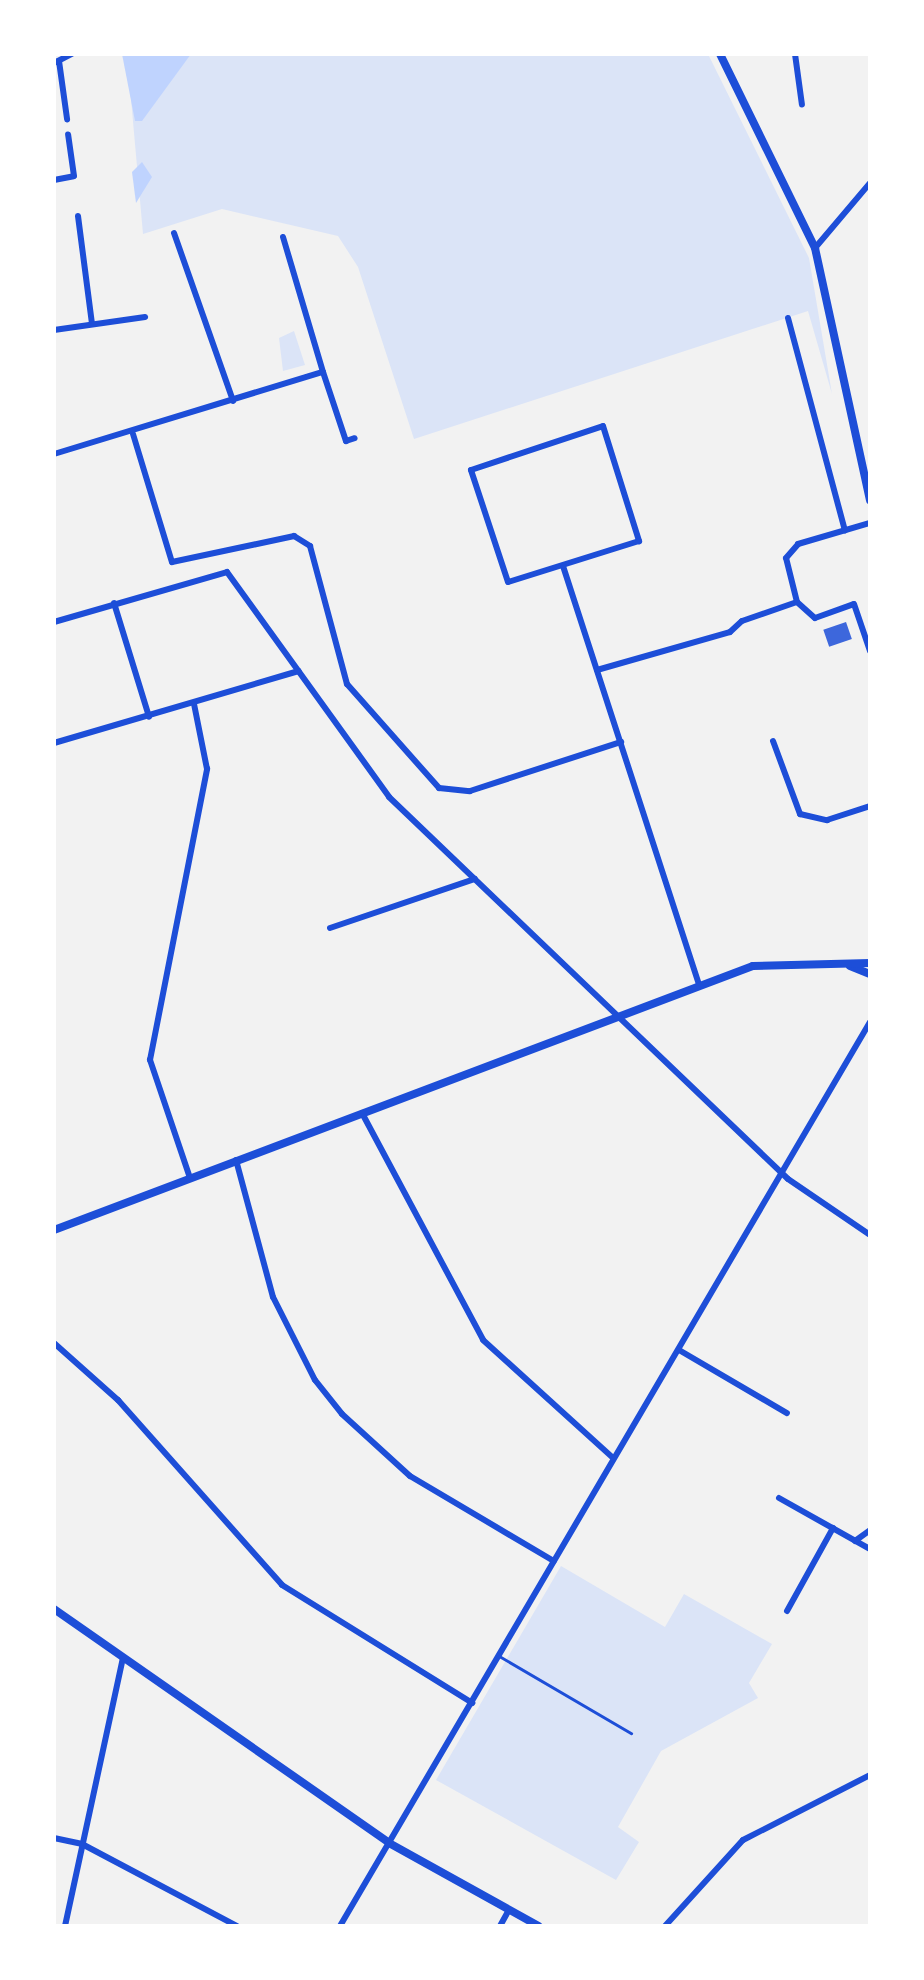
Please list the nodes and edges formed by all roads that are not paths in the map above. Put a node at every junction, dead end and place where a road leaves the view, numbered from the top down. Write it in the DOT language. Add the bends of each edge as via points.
graph roads {
  1 [pos="72,54"];
  2 [pos="720,54"];
  3 [pos="795,54"];
  4 [pos="56,62"];
  5 [pos="802,105"];
  6 [pos="67,119"];
  7 [pos="68,134"];
  8 [pos="54,180"];
  9 [pos="870,183"];
  10 [pos="78,216"];
  11 [pos="174,233"];
  12 [pos="283,237"];
  13 [pos="815,248"];
  14 [pos="145,317"];
  15 [pos="788,318"];
  16 [pos="92,324"];
  17 [pos="54,330"];
  18 [pos="323,372"];
  19 [pos="233,401"];
  20 [pos="133,434"];
  21 [pos="355,438"];
  22 [pos="54,454"];
  23 [pos="870,500"];
  24 [pos="870,523"];
  25 [pos="845,530"];
  26 [pos="563,566"];
  27 [pos="797,602"];
  28 [pos="114,603"];
  29 [pos="54,622"];
  30 [pos="870,651"];
  31 [pos="597,670"];
  32 [pos="299,671"];
  33 [pos="194,704"];
  34 [pos="149,717"];
  35 [pos="773,741"];
  36 [pos="621,742"];
  37 [pos="54,743"];
  38 [pos="870,806"];
  39 [pos="475,879"];
  40 [pos="330,928"];
  41 [pos="870,963"];
  42 [pos="846,964"];
  43 [pos="870,974"];
  44 [pos="699,985"];
  45 [pos="620,1015"];
  46 [pos="870,1022"];
  47 [pos="362,1113"];
  48 [pos="236,1160"];
  49 [pos="782,1173"];
  50 [pos="190,1178"];
  51 [pos="54,1230"];
  52 [pos="870,1235"];
  53 [pos="54,1343"];
  54 [pos="679,1350"];
  55 [pos="787,1413"];
  56 [pos="612,1457"];
  57 [pos="779,1498"];
  58 [pos="833,1528"];
  59 [pos="870,1530"];
  60 [pos="855,1541"];
  61 [pos="870,1549"];
  62 [pos="554,1561"];
  63 [pos="54,1609"];
  64 [pos="787,1611"];
  65 [pos="499,1656"];
  66 [pos="123,1657"];
  67 [pos="472,1703"];
  68 [pos="631,1733"];
  69 [pos="870,1775"];
  70 [pos="54,1838"];
  71 [pos="389,1843"];
  72 [pos="82,1844"];
  73 [pos="509,1910"];
  74 [pos="65,1926"];
  75 [pos="237,1926"];
  76 [pos="340,1926"];
  77 [pos="500,1926"];
  78 [pos="539,1926"];
  79 [pos="665,1926"];
  1 -- 4 [label="street"];
  2 -- 13 [label="street"];
  3 -- 5 [label="street"];
  4 -- 6 [label="street"];
  7 -- 8 [label="street" via="74,176"];
  9 -- 13 [label="street"];
  10 -- 16 [label="street"];
  11 -- 19 [label="street"];
  12 -- 18 [label="street"];
  13 -- 23 [label="street"];
  14 -- 16 [label="street"];
  15 -- 25 [label="street"];
  16 -- 17 [label="street"];
  18 -- 19 [label="street"];
  18 -- 21 [label="street" via="346,441"];
  19 -- 20 [label="street"];
  20 -- 22 [label="street"];
  20 -- 36 [label="street" via="172,562 294,536 310,546 347,684 439,788 470,791"];
  24 -- 25 [label="street"];
  25 -- 27 [label="street" via="798,544 786,558"];
  26 -- 26 [label="street" via="508,582 471,470 603,426 639,541"];
  26 -- 31 [label="street"];
  27 -- 30 [label="street" via="815,618 854,604"];
  27 -- 31 [label="street" via="742,621 730,632"];
  28 -- 29 [label="street"];
  28 -- 32 [label="street" via="227,572"];
  28 -- 34 [label="street"];
  31 -- 36 [label="street"];
  32 -- 33 [label="street"];
  32 -- 39 [label="street" via="389,797"];
  33 -- 34 [label="street"];
  33 -- 50 [label="street" via="207,769 150,1060"];
  34 -- 37 [label="street"];
  35 -- 38 [label="street" via="800,814 827,820"];
  36 -- 44 [label="street"];
  39 -- 40 [label="street"];
  39 -- 45 [label="street"];
  41 -- 42 [label="street"];
  42 -- 43 [label="street"];
  42 -- 44 [label="street" via="779,962"];
  44 -- 45 [label="street"];
  45 -- 47 [label="street"];
  45 -- 49 [label="street"];
  46 -- 49 [label="street"];
  47 -- 48 [label="street"];
  47 -- 56 [label="street" via="483,1340"];
  48 -- 50 [label="street"];
  48 -- 62 [label="street" via="273,1297 333,1403 410,1476"];
  49 -- 52 [label="street"];
  49 -- 54 [label="street"];
  50 -- 51 [label="street"];
  53 -- 67 [label="street" via="118,1400 274,1578 335,1624"];
  54 -- 55 [label="street"];
  54 -- 56 [label="street"];
  56 -- 62 [label="street"];
  57 -- 58 [label="street"];
  58 -- 60 [label="street"];
  58 -- 64 [label="street"];
  59 -- 60 [label="street"];
  60 -- 61 [label="street"];
  62 -- 65 [label="street"];
  63 -- 66 [label="street"];
  65 -- 67 [label="street"];
  65 -- 68 [label="lane"];
  66 -- 71 [label="street"];
  66 -- 72 [label="street"];
  67 -- 71 [label="street"];
  69 -- 79 [label="street" via="743,1840"];
  70 -- 72 [label="street"];
  71 -- 73 [label="street"];
  71 -- 76 [label="street"];
  72 -- 74 [label="street"];
  72 -- 75 [label="street"];
  73 -- 77 [label="street"];
  73 -- 78 [label="street"];
}
